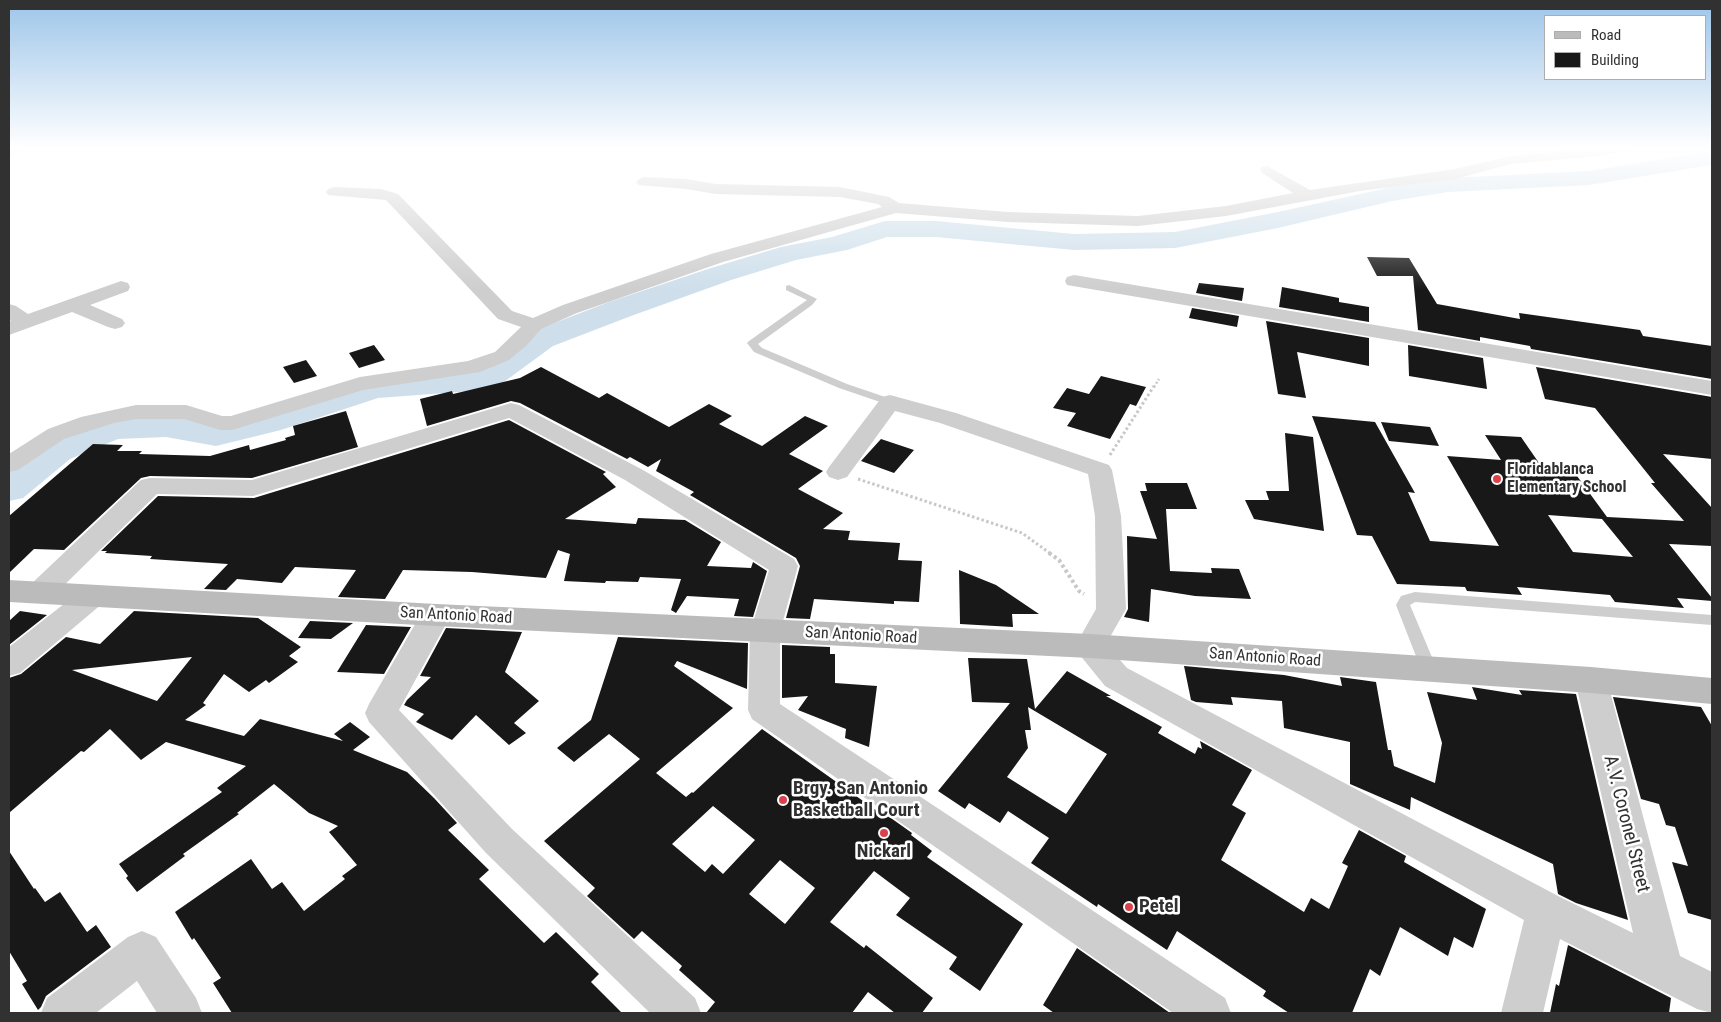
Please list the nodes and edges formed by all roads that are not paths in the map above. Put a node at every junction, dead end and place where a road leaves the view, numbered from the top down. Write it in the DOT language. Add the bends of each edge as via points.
graph roads {
  1 [pos="384,195"];
  2 [pos="854,195"];
  3 [pos="1308,195"];
  4 [pos="895,208"];
  5 [pos="1074,281"];
  6 [pos="121,287"];
  7 [pos="789,288"];
  8 [pos="73,305"];
  9 [pos="9,310"];
  10 [pos="115,323"];
  11 [pos="534,325"];
  12 [pos="18,326"];
  13 [pos="1712,388"];
  14 [pos="890,402"];
  15 [pos="9,465"];
  16 [pos="838,472"];
  17 [pos="9,591"];
  18 [pos="40,593"];
  19 [pos="93,596"];
  20 [pos="436,615"];
  21 [pos="1712,620"];
  22 [pos="764,632"];
  23 [pos="1090,646"];
  24 [pos="9,664"];
  25 [pos="1429,669"];
  26 [pos="1591,680"];
  27 [pos="1712,691"];
  28 [pos="1546,911"];
  29 [pos="1662,968"];
  30 [pos="1712,994"];
  31 [pos="62,1013"];
  32 [pos="181,1013"];
  33 [pos="680,1013"];
  34 [pos="1210,1013"];
  35 [pos="1522,1013"];
  1 -- 11 [label="street" via="392,197 505,315"];
  2 -- 4 [label="street" via="883,200"];
  3 -- 4 [label="street" via="1226,211 1138,222"];
  4 -- 11 [label="street" via="718,258 614,292"];
  5 -- 13 [label="street"];
  6 -- 8 [label="street"];
  7 -- 14 [label="lane" via="812,299 752,342 758,350"];
  8 -- 10 [label="street"];
  8 -- 12 [label="street"];
  9 -- 12 [label="street"];
  11 -- 15 [label="street" via="502,356 472,367 360,384 232,423 220,423 186,412 114,416 56,434"];
  14 -- 16 [label="street"];
  14 -- 23 [label="street" via="948,418 1100,470 1108,516 1111,609"];
  17 -- 18 [label="street, San Antonio Road"];
  18 -- 19 [label="street, San Antonio Road"];
  18 -- 22 [label="street" via="150,486 254,488 511,410 634,475 784,566"];
  19 -- 20 [label="street, San Antonio Road"];
  19 -- 24 [label="street"];
  20 -- 22 [label="street, San Antonio Road"];
  20 -- 33 [label="street" via="381,713 499,841"];
  21 -- 25 [label="lane" via="1415,597 1403,605"];
  22 -- 23 [label="street, San Antonio Road"];
  22 -- 34 [label="street" via="764,710"];
  23 -- 25 [label="street, San Antonio Road"];
  23 -- 28 [label="street" via="1116,677"];
  25 -- 26 [label="street, San Antonio Road"];
  26 -- 27 [label="street, San Antonio Road"];
  26 -- 29 [label="street, A.V. Coronel Street"];
  28 -- 29 [label="street"];
  28 -- 35 [label="street"];
  29 -- 30 [label="street"];
  31 -- 32 [label="street" via="142,951"];
}
